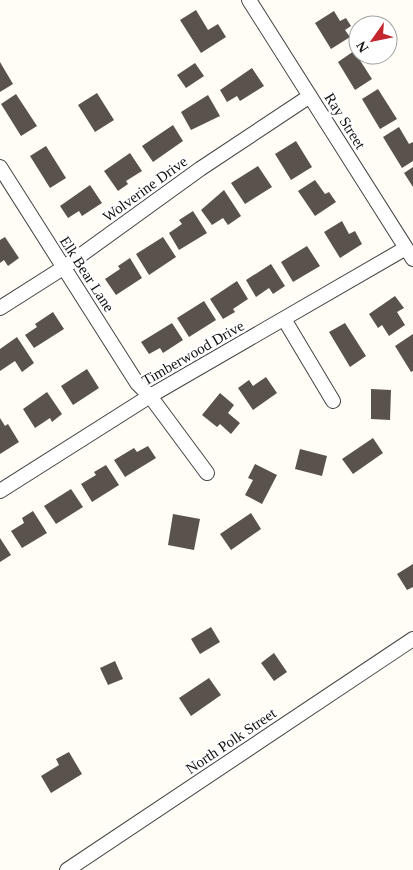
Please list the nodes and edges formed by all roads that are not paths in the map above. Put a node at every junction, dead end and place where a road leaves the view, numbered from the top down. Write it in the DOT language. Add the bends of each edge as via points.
graph roads {
  1 [pos="249,0"];
  2 [pos="310,96"];
  3 [pos="0,167"];
  4 [pos="410,253"];
  5 [pos="63,268"];
  6 [pos="0,308"];
  7 [pos="284,319"];
  8 [pos="150,396"];
  9 [pos="334,401"];
  10 [pos="207,473"];
  11 [pos="0,491"];
  12 [pos="413,639"];
  13 [pos="66,870"];
  1 -- 2 [label="street, Ray Street"];
  2 -- 4 [label="street, Ray Street"];
  2 -- 5 [label="street, Wolverine Drive" via="200,169"];
  3 -- 5 [label="street, Elk Bear Lane"];
  4 -- 7 [label="street, Timberwood Drive"];
  5 -- 6 [label="street, Wolverine Drive"];
  5 -- 8 [label="street, Elk Bear Lane" via="137,382"];
  7 -- 8 [label="street, Timberwood Drive"];
  7 -- 9 [label="street"];
  8 -- 10 [label="street, Elk Bear Lane"];
  8 -- 11 [label="street, Timberwood Drive"];
  12 -- 13 [label="street, North Polk Street"];
}
